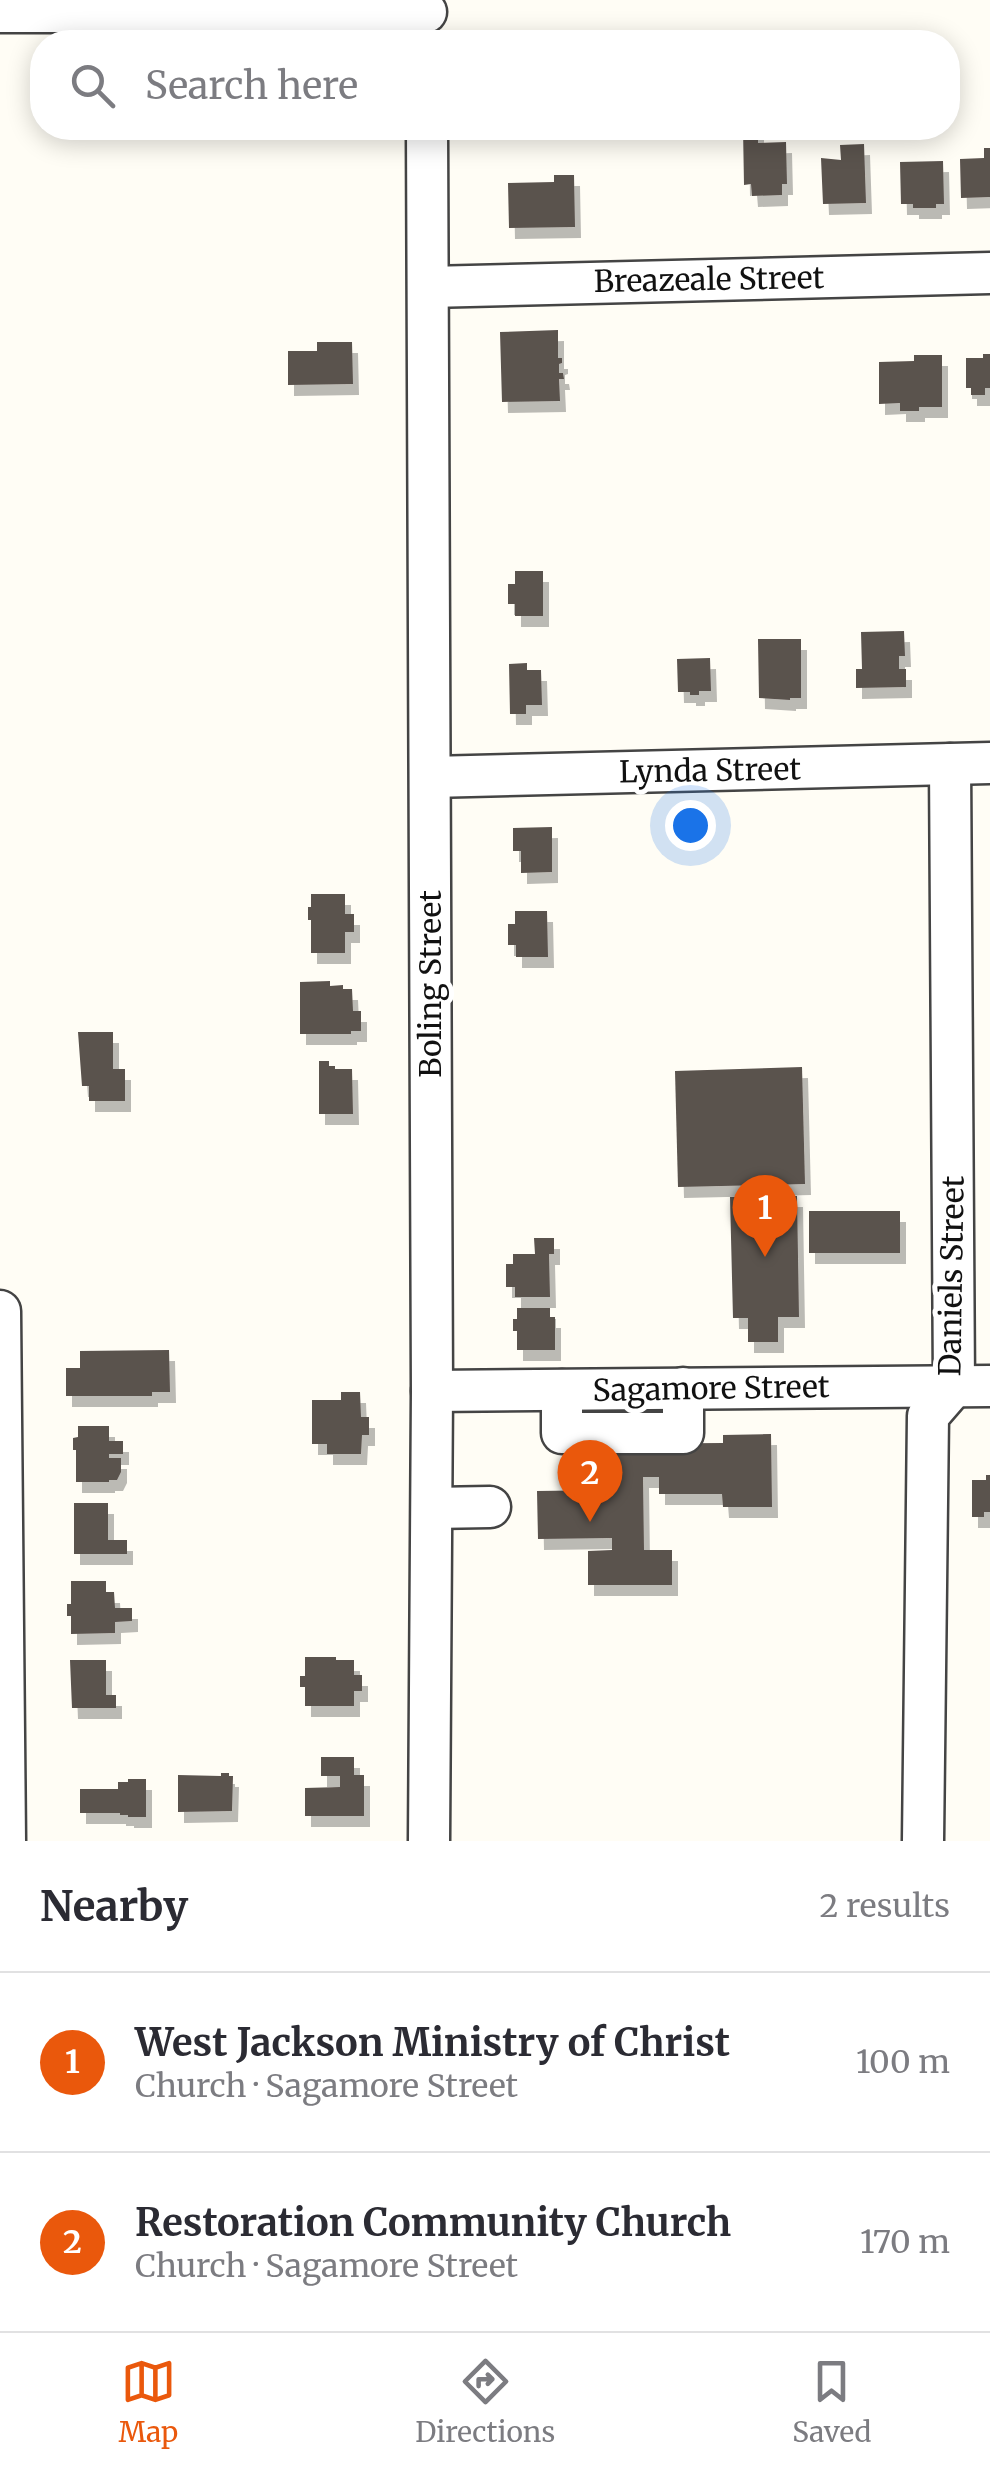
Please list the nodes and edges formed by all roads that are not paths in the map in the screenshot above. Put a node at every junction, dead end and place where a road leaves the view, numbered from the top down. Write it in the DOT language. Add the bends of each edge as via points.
graph roads {
  1 [pos="0,12"];
  2 [pos="426,18"];
  3 [pos="427,140"];
  4 [pos="990,273"];
  5 [pos="429,287"];
  6 [pos="990,763"];
  7 [pos="950,764"];
  8 [pos="431,777"];
  9 [pos="0,1311"];
  10 [pos="972,1386"];
  11 [pos="432,1391"];
  12 [pos="490,1507"];
  13 [pos="432,1508"];
  14 [pos="5,1841"];
  15 [pos="429,1841"];
  16 [pos="923,1841"];
  1 -- 2 [label="street"];
  3 -- 5 [label="street, Boling Street"];
  4 -- 5 [label="street, Breazeale Street"];
  5 -- 8 [label="street, Boling Street"];
  6 -- 7 [label="street, Lynda Street"];
  7 -- 8 [label="street, Lynda Street"];
  7 -- 10 [label="street, Daniels Street"];
  8 -- 11 [label="street, Boling Street"];
  9 -- 14 [label="street"];
  10 -- 11 [label="street, Sagamore Street"];
  10 -- 16 [label="street, Daniels Street" via="928,1416"];
  11 -- 13 [label="street, Boling Street"];
  12 -- 13 [label="street"];
  13 -- 15 [label="street, Boling Street"];
}
